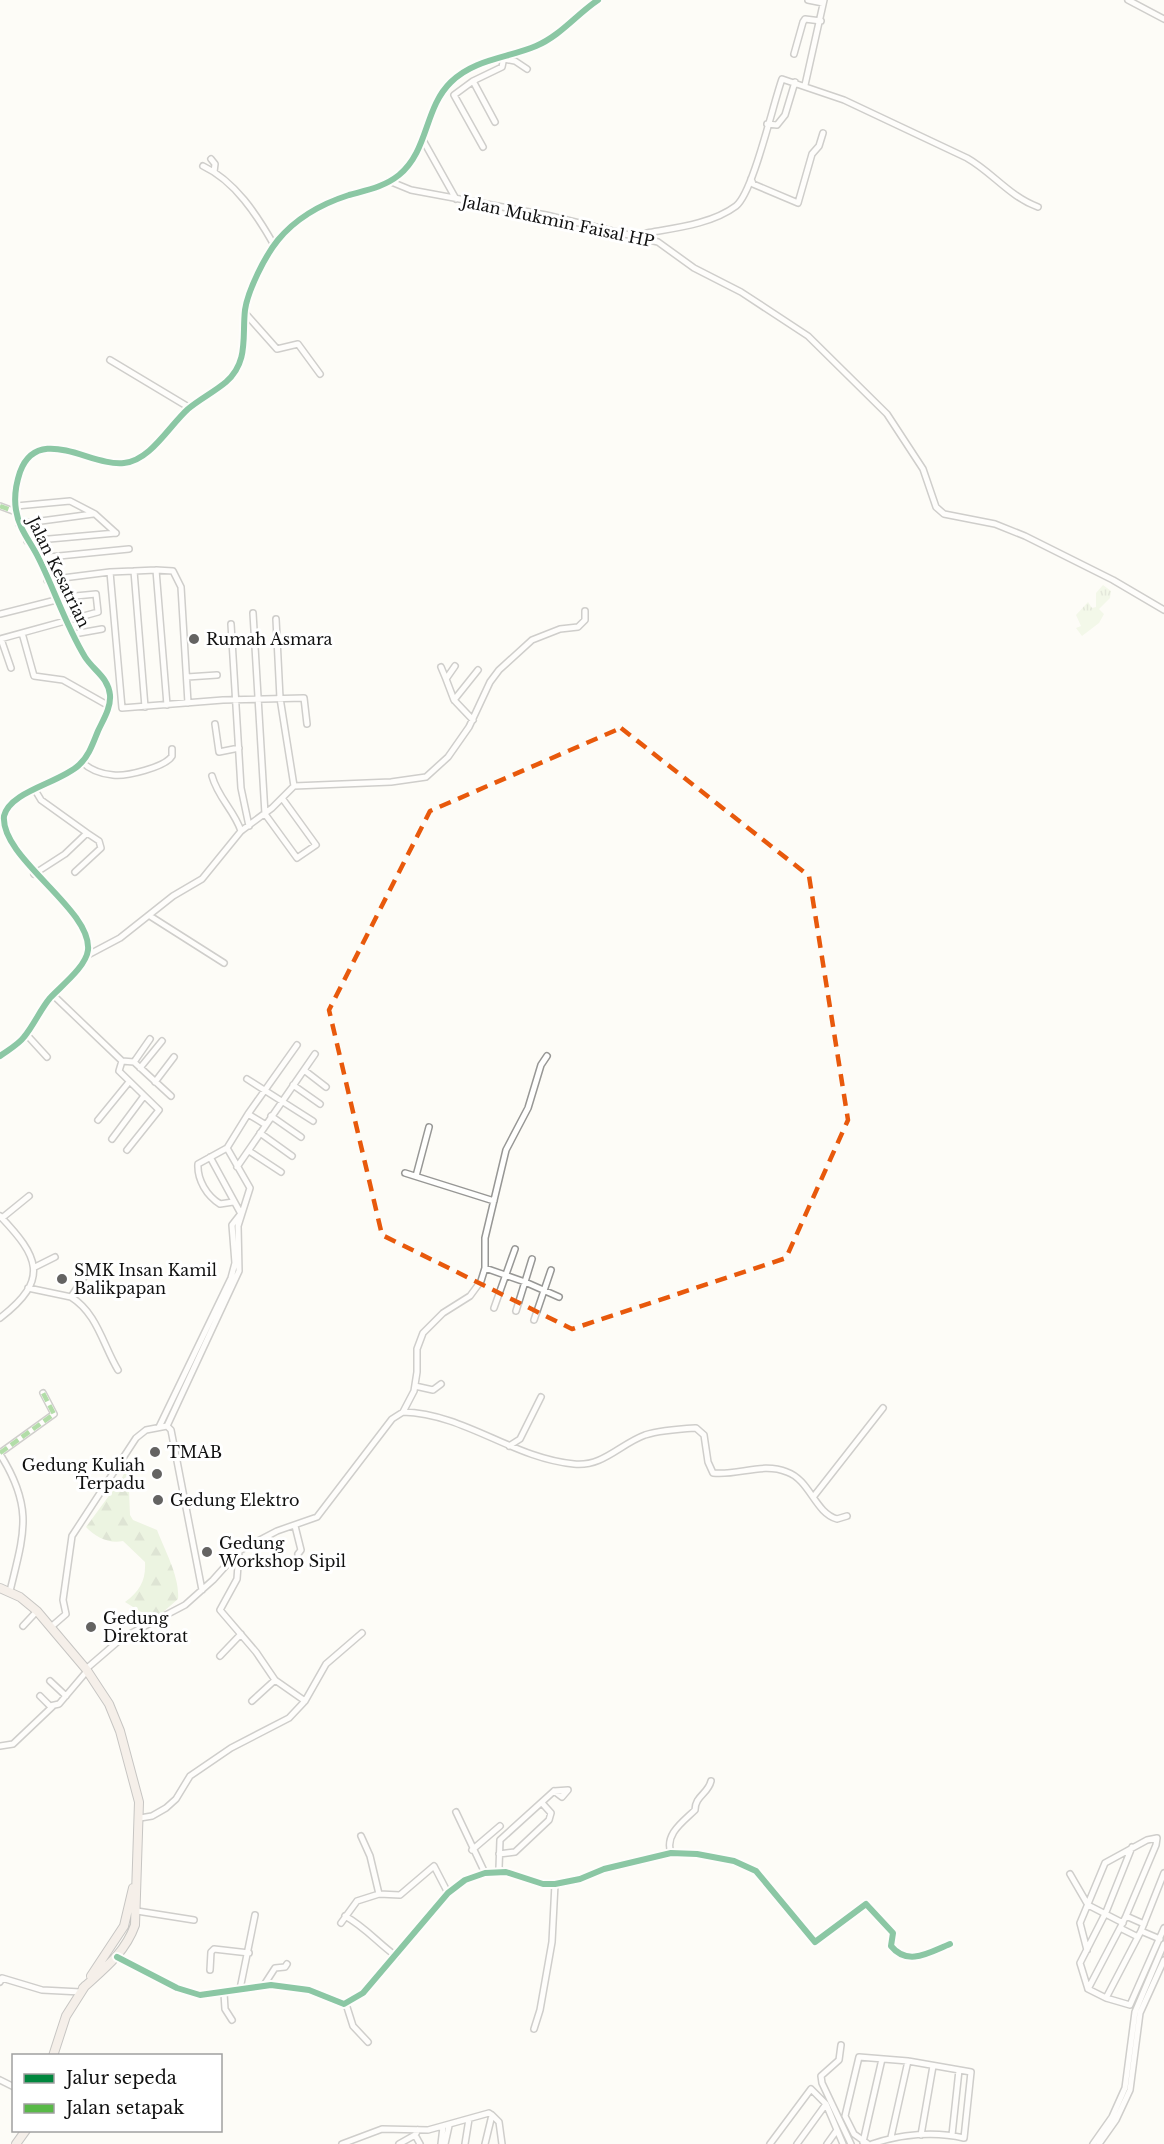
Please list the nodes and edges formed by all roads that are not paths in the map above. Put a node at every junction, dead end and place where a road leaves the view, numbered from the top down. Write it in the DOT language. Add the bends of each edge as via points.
graph roads {
  1 [pos="598,0"];
  2 [pos="808,0"];
  3 [pos="1128,0"];
  4 [pos="824,2"];
  5 [pos="1164,19"];
  6 [pos="820,21"];
  7 [pos="794,54"];
  8 [pos="504,58"];
  9 [pos="527,69"];
  10 [pos="472,81"];
  11 [pos="795,82"];
  12 [pos="806,85"];
  13 [pos="495,122"];
  14 [pos="767,124"];
  15 [pos="823,133"];
  16 [pos="424,142"];
  17 [pos="483,147"];
  18 [pos="211,159"];
  19 [pos="202,166"];
  20 [pos="214,171"];
  21 [pos="751,179"];
  22 [pos="389,182"];
  23 [pos="456,199"];
  24 [pos="1038,207"];
  25 [pos="642,236"];
  26 [pos="274,245"];
  27 [pos="245,314"];
  28 [pos="110,360"];
  29 [pos="320,374"];
  30 [pos="190,408"];
  31 [pos="0,506"];
  32 [pos="16,509"];
  33 [pos="95,514"];
  34 [pos="19,524"];
  35 [pos="27,541"];
  36 [pos="129,549"];
  37 [pos="39,558"];
  38 [pos="134,570"];
  39 [pos="156,570"];
  40 [pos="110,572"];
  41 [pos="47,580"];
  42 [pos="56,599"];
  43 [pos="1164,610"];
  44 [pos="585,611"];
  45 [pos="253,613"];
  46 [pos="0,614"];
  47 [pos="65,619"];
  48 [pos="276,619"];
  49 [pos="231,624"];
  50 [pos="102,629"];
  51 [pos="22,633"];
  52 [pos="74,634"];
  53 [pos="0,639"];
  54 [pos="455,666"];
  55 [pos="441,667"];
  56 [pos="11,668"];
  57 [pos="478,670"];
  58 [pos="217,675"];
  59 [pos="187,677"];
  60 [pos="446,679"];
  61 [pos="280,698"];
  62 [pos="237,699"];
  63 [pos="257,699"];
  64 [pos="454,700"];
  65 [pos="188,703"];
  66 [pos="167,705"];
  67 [pos="109,706"];
  68 [pos="145,707"];
  69 [pos="473,720"];
  70 [pos="216,724"];
  71 [pos="307,724"];
  72 [pos="239,748"];
  73 [pos="172,749"];
  74 [pos="82,762"];
  75 [pos="212,776"];
  76 [pos="294,786"];
  77 [pos="34,790"];
  78 [pos="282,798"];
  79 [pos="265,814"];
  80 [pos="249,826"];
  81 [pos="241,831"];
  82 [pos="87,833"];
  83 [pos="75,872"];
  84 [pos="34,874"];
  85 [pos="150,916"];
  86 [pos="86,956"];
  87 [pos="224,963"];
  88 [pos="53,995"];
  89 [pos="26,1034"];
  90 [pos="150,1039"];
  91 [pos="162,1041"];
  92 [pos="297,1045"];
  93 [pos="315,1054"];
  94 [pos="0,1056"];
  95 [pos="546,1056"];
  96 [pos="47,1057"];
  97 [pos="174,1057"];
  98 [pos="122,1061"];
  99 [pos="134,1062"];
  100 [pos="140,1068"];
  101 [pos="303,1070"];
  102 [pos="247,1079"];
  103 [pos="129,1082"];
  104 [pos="155,1082"];
  105 [pos="293,1084"];
  106 [pos="326,1087"];
  107 [pos="265,1091"];
  108 [pos="144,1096"];
  109 [pos="171,1096"];
  110 [pos="282,1101"];
  111 [pos="320,1104"];
  112 [pos="248,1114"];
  113 [pos="271,1116"];
  114 [pos="98,1120"];
  115 [pos="313,1121"];
  116 [pos="266,1125"];
  117 [pos="429,1127"];
  118 [pos="260,1134"];
  119 [pos="302,1137"];
  120 [pos="112,1139"];
  121 [pos="227,1148"];
  122 [pos="128,1150"];
  123 [pos="249,1151"];
  124 [pos="292,1156"];
  125 [pos="210,1157"];
  126 [pos="237,1167"];
  127 [pos="281,1172"];
  128 [pos="405,1173"];
  129 [pos="416,1176"];
  130 [pos="29,1196"];
  131 [pos="494,1201"];
  132 [pos="233,1202"];
  133 [pos="240,1214"];
  134 [pos="1,1217"];
  135 [pos="515,1249"];
  136 [pos="55,1257"];
  137 [pos="532,1259"];
  138 [pos="35,1267"];
  139 [pos="90,1268"];
  140 [pos="485,1268"];
  141 [pos="551,1270"];
  142 [pos="506,1275"];
  143 [pos="525,1282"];
  144 [pos="28,1288"];
  145 [pos="544,1289"];
  146 [pos="71,1297"];
  147 [pos="559,1297"];
  148 [pos="494,1308"];
  149 [pos="516,1311"];
  150 [pos="0,1318"];
  151 [pos="534,1320"];
  152 [pos="118,1370"];
  153 [pos="441,1384"];
  154 [pos="415,1386"];
  155 [pos="43,1393"];
  156 [pos="541,1397"];
  157 [pos="884,1408"];
  158 [pos="403,1412"];
  159 [pos="167,1426"];
  160 [pos="159,1427"];
  161 [pos="508,1446"];
  162 [pos="0,1454"];
  163 [pos="814,1496"];
  164 [pos="847,1516"];
  165 [pos="295,1526"];
  166 [pos="238,1551"];
  167 [pos="298,1554"];
  168 [pos="0,1588"];
  169 [pos="202,1590"];
  170 [pos="10,1591"];
  171 [pos="37,1611"];
  172 [pos="23,1626"];
  173 [pos="51,1627"];
  174 [pos="362,1633"];
  175 [pos="241,1634"];
  176 [pos="220,1656"];
  177 [pos="86,1670"];
  178 [pos="275,1680"];
  179 [pos="50,1681"];
  180 [pos="40,1696"];
  181 [pos="66,1696"];
  182 [pos="252,1701"];
  183 [pos="305,1701"];
  184 [pos="53,1707"];
  185 [pos="0,1746"];
  186 [pos="711,1781"];
  187 [pos="554,1791"];
  188 [pos="542,1803"];
  189 [pos="456,1812"];
  190 [pos="140,1818"];
  191 [pos="500,1826"];
  192 [pos="361,1836"];
  193 [pos="1132,1847"];
  194 [pos="472,1850"];
  195 [pos="671,1853"];
  196 [pos="499,1854"];
  197 [pos="502,1871"];
  198 [pos="485,1873"];
  199 [pos="1164,1873"];
  200 [pos="1070,1874"];
  201 [pos="136,1875"];
  202 [pos="555,1884"];
  203 [pos="448,1893"];
  204 [pos="379,1894"];
  205 [pos="1088,1905"];
  206 [pos="137,1911"];
  207 [pos="1106,1912"];
  208 [pos="255,1915"];
  209 [pos="345,1916"];
  210 [pos="1126,1916"];
  211 [pos="194,1920"];
  212 [pos="341,1923"];
  213 [pos="1144,1924"];
  214 [pos="1121,1926"];
  215 [pos="1164,1928"];
  216 [pos="1139,1934"];
  217 [pos="1162,1941"];
  218 [pos="950,1944"];
  219 [pos="1087,1950"];
  220 [pos="249,1953"];
  221 [pos="396,1956"];
  222 [pos="117,1957"];
  223 [pos="1164,1960"];
  224 [pos="287,1964"];
  225 [pos="210,1970"];
  226 [pos="0,1982"];
  227 [pos="264,1985"];
  228 [pos="240,1989"];
  229 [pos="1088,1989"];
  230 [pos="82,1990"];
  231 [pos="224,1993"];
  232 [pos="1106,1998"];
  233 [pos="346,2004"];
  234 [pos="232,2020"];
  235 [pos="534,2029"];
  236 [pos="368,2042"];
  237 [pos="842,2046"];
  238 [pos="53,2054"];
  239 [pos="882,2059"];
  240 [pos="908,2061"];
  241 [pos="933,2066"];
  242 [pos="959,2070"];
  243 [pos="826,2104"];
  244 [pos="492,2115"];
  245 [pos="469,2119"];
  246 [pos="446,2127"];
  247 [pos="837,2130"];
  248 [pos="417,2133"];
  249 [pos="921,2135"];
  250 [pos="955,2136"];
  251 [pos="891,2137"];
  252 [pos="868,2143"];
  253 [pos="342,2144"];
  254 [pos="399,2144"];
  255 [pos="420,2144"];
  256 [pos="441,2144"];
  257 [pos="445,2144"];
  258 [pos="465,2144"];
  259 [pos="485,2144"];
  260 [pos="502,2144"];
  261 [pos="770,2144"];
  262 [pos="797,2144"];
  263 [pos="827,2144"];
  264 [pos="843,2144"];
  265 [pos="851,2144"];
  266 [pos="955,2144"];
  267 [pos="1093,2144"];
  268 [pos="1099,2144"];
  1 -- 8 [label="street" via="542,43"];
  2 -- 4 [label="street"];
  3 -- 5 [label="street"];
  4 -- 6 [label="street"];
  6 -- 7 [label="street" via="805,19"];
  6 -- 12 [label="street"];
  8 -- 9 [label="street"];
  8 -- 10 [label="street" via="502,67"];
  8 -- 16 [label="street" via="479,64 453,79 436,102"];
  10 -- 13 [label="street"];
  10 -- 17 [label="street" via="454,95"];
  11 -- 12 [label="street"];
  11 -- 14 [label="street" via="783,120 777,125"];
  11 -- 14 [label="street" via="782,79"];
  12 -- 24 [label="street" via="967,158"];
  14 -- 21 [label="street"];
  15 -- 21 [label="street" via="812,154 798,203 753,184"];
  16 -- 22 [label="street" via="409,165"];
  16 -- 23 [label="street"];
  18 -- 20 [label="street"];
  19 -- 20 [label="street"];
  20 -- 26 [label="street" via="253,211"];
  21 -- 25 [label="street" via="743,197 730,209 704,221"];
  22 -- 23 [label="street, Jalan Mukmin Faisal HP"];
  22 -- 26 [label="street, Jalan Kesatrian" via="306,214"];
  23 -- 25 [label="street, Jalan Mukmin Faisal HP"];
  25 -- 43 [label="street, Jalan Mukmin Faisal HP" via="741,292 808,336 887,414 915,455 934,502 944,514 995,524 1025,536"];
  26 -- 27 [label="street, Jalan Kesatrian"];
  27 -- 29 [label="street" via="277,349 298,344"];
  27 -- 30 [label="street, Jalan Kesatrian" via="244,348 238,367 228,380"];
  28 -- 30 [label="street"];
  30 -- 32 [label="street, Jalan Kesatrian" via="144,454 128,463 109,463 55,448 38,451 21,470"];
  31 -- 32 [label="street"];
  32 -- 33 [label="street" via="70,501"];
  32 -- 34 [label="street, Jalan Kesatrian"];
  33 -- 34 [label="street"];
  33 -- 35 [label="street" via="116,533"];
  34 -- 35 [label="street, Jalan Kesatrian"];
  35 -- 37 [label="street, Jalan Kesatrian"];
  36 -- 37 [label="street"];
  37 -- 41 [label="street, Jalan Kesatrian"];
  38 -- 39 [label="street"];
  38 -- 40 [label="street"];
  38 -- 68 [label="street"];
  39 -- 59 [label="street" via="171,570 178,578"];
  39 -- 66 [label="street"];
  40 -- 41 [label="street"];
  40 -- 68 [label="street" via="122,708"];
  41 -- 42 [label="street, Jalan Kesatrian"];
  42 -- 46 [label="street"];
  42 -- 47 [label="street, Jalan Kesatrian"];
  42 -- 47 [label="street" via="96,594 98,612"];
  44 -- 69 [label="street" via="585,620 578,627 532,640 499,670"];
  45 -- 63 [label="street"];
  47 -- 51 [label="street"];
  47 -- 52 [label="street, Jalan Kesatrian"];
  48 -- 61 [label="street"];
  49 -- 62 [label="street"];
  50 -- 52 [label="street"];
  51 -- 53 [label="street"];
  51 -- 67 [label="street" via="34,676 63,680"];
  52 -- 67 [label="street, Jalan Kesatrian" via="107,683"];
  53 -- 56 [label="street"];
  54 -- 60 [label="street"];
  55 -- 60 [label="street"];
  57 -- 64 [label="street"];
  58 -- 59 [label="street"];
  59 -- 65 [label="street"];
  60 -- 64 [label="street"];
  61 -- 63 [label="street"];
  61 -- 71 [label="street" via="304,698"];
  61 -- 76 [label="street"];
  62 -- 63 [label="street"];
  62 -- 65 [label="street"];
  62 -- 72 [label="street"];
  63 -- 79 [label="street"];
  64 -- 69 [label="street"];
  65 -- 66 [label="street"];
  66 -- 68 [label="street"];
  67 -- 74 [label="street"];
  69 -- 76 [label="street" via="448,757 426,777"];
  70 -- 72 [label="street" via="219,752"];
  72 -- 80 [label="street" via="242,801"];
  73 -- 74 [label="street" via="172,756 165,763 119,776 95,771"];
  74 -- 77 [label="street"];
  75 -- 81 [label="street" via="218,794"];
  76 -- 78 [label="street"];
  77 -- 82 [label="street" via="41,800"];
  77 -- 84 [label="street" via="10,804 3,821 9,842"];
  78 -- 79 [label="street"];
  78 -- 79 [label="street" via="316,845 297,858"];
  79 -- 80 [label="street"];
  80 -- 81 [label="street"];
  81 -- 85 [label="street" via="206,875"];
  82 -- 83 [label="street" via="99,841 101,848"];
  82 -- 84 [label="street" via="65,854"];
  84 -- 86 [label="street" via="60,899 76,922 86,939"];
  85 -- 86 [label="street" via="120,939"];
  85 -- 87 [label="street"];
  86 -- 88 [label="street"];
  88 -- 89 [label="street"];
  88 -- 98 [label="street"];
  89 -- 94 [label="street"];
  89 -- 96 [label="street"];
  90 -- 99 [label="street"];
  91 -- 100 [label="street"];
  92 -- 107 [label="street"];
  93 -- 101 [label="street"];
  95 -- 131 [label="street" via="528,1108 506,1150"];
  97 -- 104 [label="street"];
  98 -- 99 [label="street"];
  98 -- 103 [label="street" via="118,1071"];
  99 -- 100 [label="street"];
  100 -- 104 [label="street"];
  101 -- 105 [label="street"];
  101 -- 106 [label="street"];
  102 -- 107 [label="street"];
  103 -- 108 [label="street"];
  103 -- 114 [label="street"];
  104 -- 109 [label="street"];
  105 -- 110 [label="street"];
  105 -- 111 [label="street"];
  107 -- 110 [label="street"];
  107 -- 112 [label="street"];
  108 -- 120 [label="street"];
  108 -- 122 [label="street" via="159,1110"];
  110 -- 113 [label="street"];
  110 -- 115 [label="street"];
  112 -- 116 [label="street"];
  112 -- 121 [label="street"];
  113 -- 116 [label="street"];
  113 -- 119 [label="street"];
  116 -- 118 [label="street"];
  117 -- 129 [label="street"];
  118 -- 123 [label="street"];
  118 -- 124 [label="street"];
  121 -- 125 [label="street"];
  121 -- 126 [label="street"];
  123 -- 126 [label="street"];
  123 -- 127 [label="street"];
  125 -- 132 [label="street"];
  125 -- 132 [label="street" via="198,1164 201,1183 216,1202"];
  126 -- 133 [label="street" via="250,1188"];
  128 -- 129 [label="street"];
  129 -- 131 [label="street"];
  130 -- 134 [label="street"];
  131 -- 140 [label="street" via="485,1238"];
  132 -- 133 [label="street"];
  133 -- 159 [label="street" via="239,1271"];
  133 -- 160 [label="street" via="232,1225 234,1270"];
  134 -- 138 [label="street" via="27,1248"];
  135 -- 142 [label="street"];
  136 -- 138 [label="street"];
  137 -- 143 [label="street"];
  138 -- 144 [label="street"];
  139 -- 146 [label="street"];
  140 -- 142 [label="street"];
  140 -- 154 [label="street" via="476,1290 438,1317 423,1334 417,1349"];
  141 -- 145 [label="street"];
  142 -- 143 [label="street"];
  142 -- 148 [label="street"];
  143 -- 145 [label="street"];
  143 -- 149 [label="street"];
  144 -- 146 [label="street"];
  144 -- 150 [label="street"];
  145 -- 147 [label="street"];
  145 -- 151 [label="street"];
  146 -- 152 [label="street" via="93,1318"];
  153 -- 154 [label="street" via="433,1390"];
  154 -- 158 [label="street"];
  155 -- 162 [label="street" via="54,1414"];
  156 -- 161 [label="street" via="520,1439"];
  157 -- 163 [label="street"];
  158 -- 161 [label="street" via="458,1421"];
  158 -- 165 [label="street" via="392,1419 322,1513"];
  159 -- 160 [label="street"];
  159 -- 169 [label="street" via="171,1430"];
  160 -- 173 [label="street" via="139,1434 76,1528 65,1581 66,1614"];
  161 -- 163 [label="street" via="554,1461 586,1464 604,1459 646,1434 696,1428 704,1435 713,1473 773,1468 794,1475"];
  162 -- 170 [label="street" via="18,1486 24,1512"];
  163 -- 164 [label="street" via="833,1518"];
  165 -- 166 [label="street"];
  165 -- 167 [label="street" via="301,1550"];
  166 -- 169 [label="street"];
  166 -- 175 [label="street" via="237,1579 220,1610"];
  168 -- 170 [label="highway"];
  169 -- 177 [label="street" via="174,1612 115,1642"];
  170 -- 171 [label="highway"];
  171 -- 172 [label="street"];
  171 -- 173 [label="highway"];
  173 -- 177 [label="highway"];
  174 -- 183 [label="street" via="326,1664"];
  175 -- 176 [label="street"];
  175 -- 178 [label="street"];
  177 -- 181 [label="street"];
  177 -- 190 [label="highway" via="109,1704 120,1731"];
  178 -- 182 [label="street"];
  178 -- 183 [label="street"];
  179 -- 181 [label="street"];
  180 -- 184 [label="street"];
  181 -- 184 [label="street"];
  183 -- 190 [label="street" via="290,1718 248,1738 197,1771 157,1815"];
  184 -- 185 [label="street" via="14,1744"];
  186 -- 195 [label="street" via="696,1801 695,1810 679,1823 670,1845"];
  187 -- 188 [label="street"];
  188 -- 196 [label="street" via="500,1840"];
  188 -- 196 [label="street" via="550,1813 549,1820 515,1852"];
  189 -- 194 [label="street"];
  190 -- 201 [label="highway"];
  191 -- 194 [label="street"];
  192 -- 204 [label="street"];
  193 -- 205 [label="street" via="1109,1859"];
  193 -- 207 [label="street"];
  193 -- 210 [label="street" via="1154,1838 1158,1841"];
  194 -- 198 [label="street"];
  195 -- 202 [label="street"];
  195 -- 218 [label="street" via="719,1858 750,1867 815,1942 866,1904 893,1933 891,1946 900,1954 914,1958"];
  196 -- 197 [label="street"];
  197 -- 198 [label="street"];
  197 -- 202 [label="street"];
  198 -- 203 [label="street" via="465,1880"];
  199 -- 213 [label="street"];
  200 -- 205 [label="street"];
  201 -- 206 [label="highway"];
  201 -- 230 [label="highway" via="124,1926"];
  202 -- 235 [label="street" via="552,1942"];
  203 -- 204 [label="street" via="434,1866 400,1895"];
  203 -- 221 [label="street"];
  204 -- 209 [label="street" via="357,1901"];
  205 -- 207 [label="street"];
  205 -- 219 [label="street" via="1080,1923"];
  206 -- 211 [label="street"];
  206 -- 222 [label="highway" via="131,1934"];
  207 -- 214 [label="street"];
  207 -- 219 [label="street"];
  208 -- 220 [label="street"];
  209 -- 212 [label="street"];
  209 -- 221 [label="street" via="366,1928"];
  210 -- 213 [label="street"];
  210 -- 214 [label="street"];
  213 -- 216 [label="street"];
  214 -- 216 [label="street"];
  214 -- 229 [label="street"];
  215 -- 217 [label="street"];
  216 -- 217 [label="street"];
  216 -- 232 [label="street"];
  217 -- 232 [label="street" via="1130,2005"];
  217 -- 267 [label="street" via="1135,2012 1125,2088"];
  219 -- 229 [label="street" via="1080,1966"];
  220 -- 225 [label="street" via="214,1949"];
  220 -- 228 [label="street"];
  221 -- 233 [label="street" via="363,1993"];
  222 -- 230 [label="highway"];
  222 -- 231 [label="street" via="183,1991 208,1996"];
  223 -- 268 [label="street" via="1140,2013 1130,2090 1123,2109"];
  224 -- 227 [label="street" via="274,1968"];
  226 -- 230 [label="street" via="2,1978 42,1990"];
  227 -- 228 [label="street"];
  227 -- 233 [label="street" via="301,1988"];
  228 -- 231 [label="street"];
  229 -- 232 [label="street"];
  230 -- 238 [label="highway" via="66,2016"];
  231 -- 234 [label="street" via="225,2009"];
  233 -- 236 [label="street" via="353,2026"];
  237 -- 265 [label="street" via="839,2060 821,2076"];
  239 -- 240 [label="street"];
  239 -- 252 [label="street"];
  239 -- 252 [label="street" via="860,2057 845,2116 854,2134"];
  240 -- 241 [label="street"];
  240 -- 251 [label="street"];
  241 -- 242 [label="street"];
  241 -- 249 [label="street"];
  242 -- 250 [label="street"];
  242 -- 250 [label="street" via="971,2072 964,2138"];
  243 -- 247 [label="street"];
  243 -- 261 [label="street" via="811,2090"];
  243 -- 262 [label="street"];
  244 -- 245 [label="street"];
  244 -- 259 [label="street"];
  244 -- 260 [label="street" via="498,2122"];
  245 -- 246 [label="street"];
  245 -- 258 [label="street"];
  246 -- 248 [label="street"];
  246 -- 256 [label="street"];
  246 -- 257 [label="street"];
  247 -- 263 [label="street"];
  247 -- 264 [label="street"];
  248 -- 253 [label="street" via="382,2129"];
  248 -- 254 [label="street"];
  248 -- 255 [label="street"];
  249 -- 250 [label="street"];
  249 -- 251 [label="street"];
  250 -- 266 [label="street"];
  251 -- 252 [label="street"];
}
